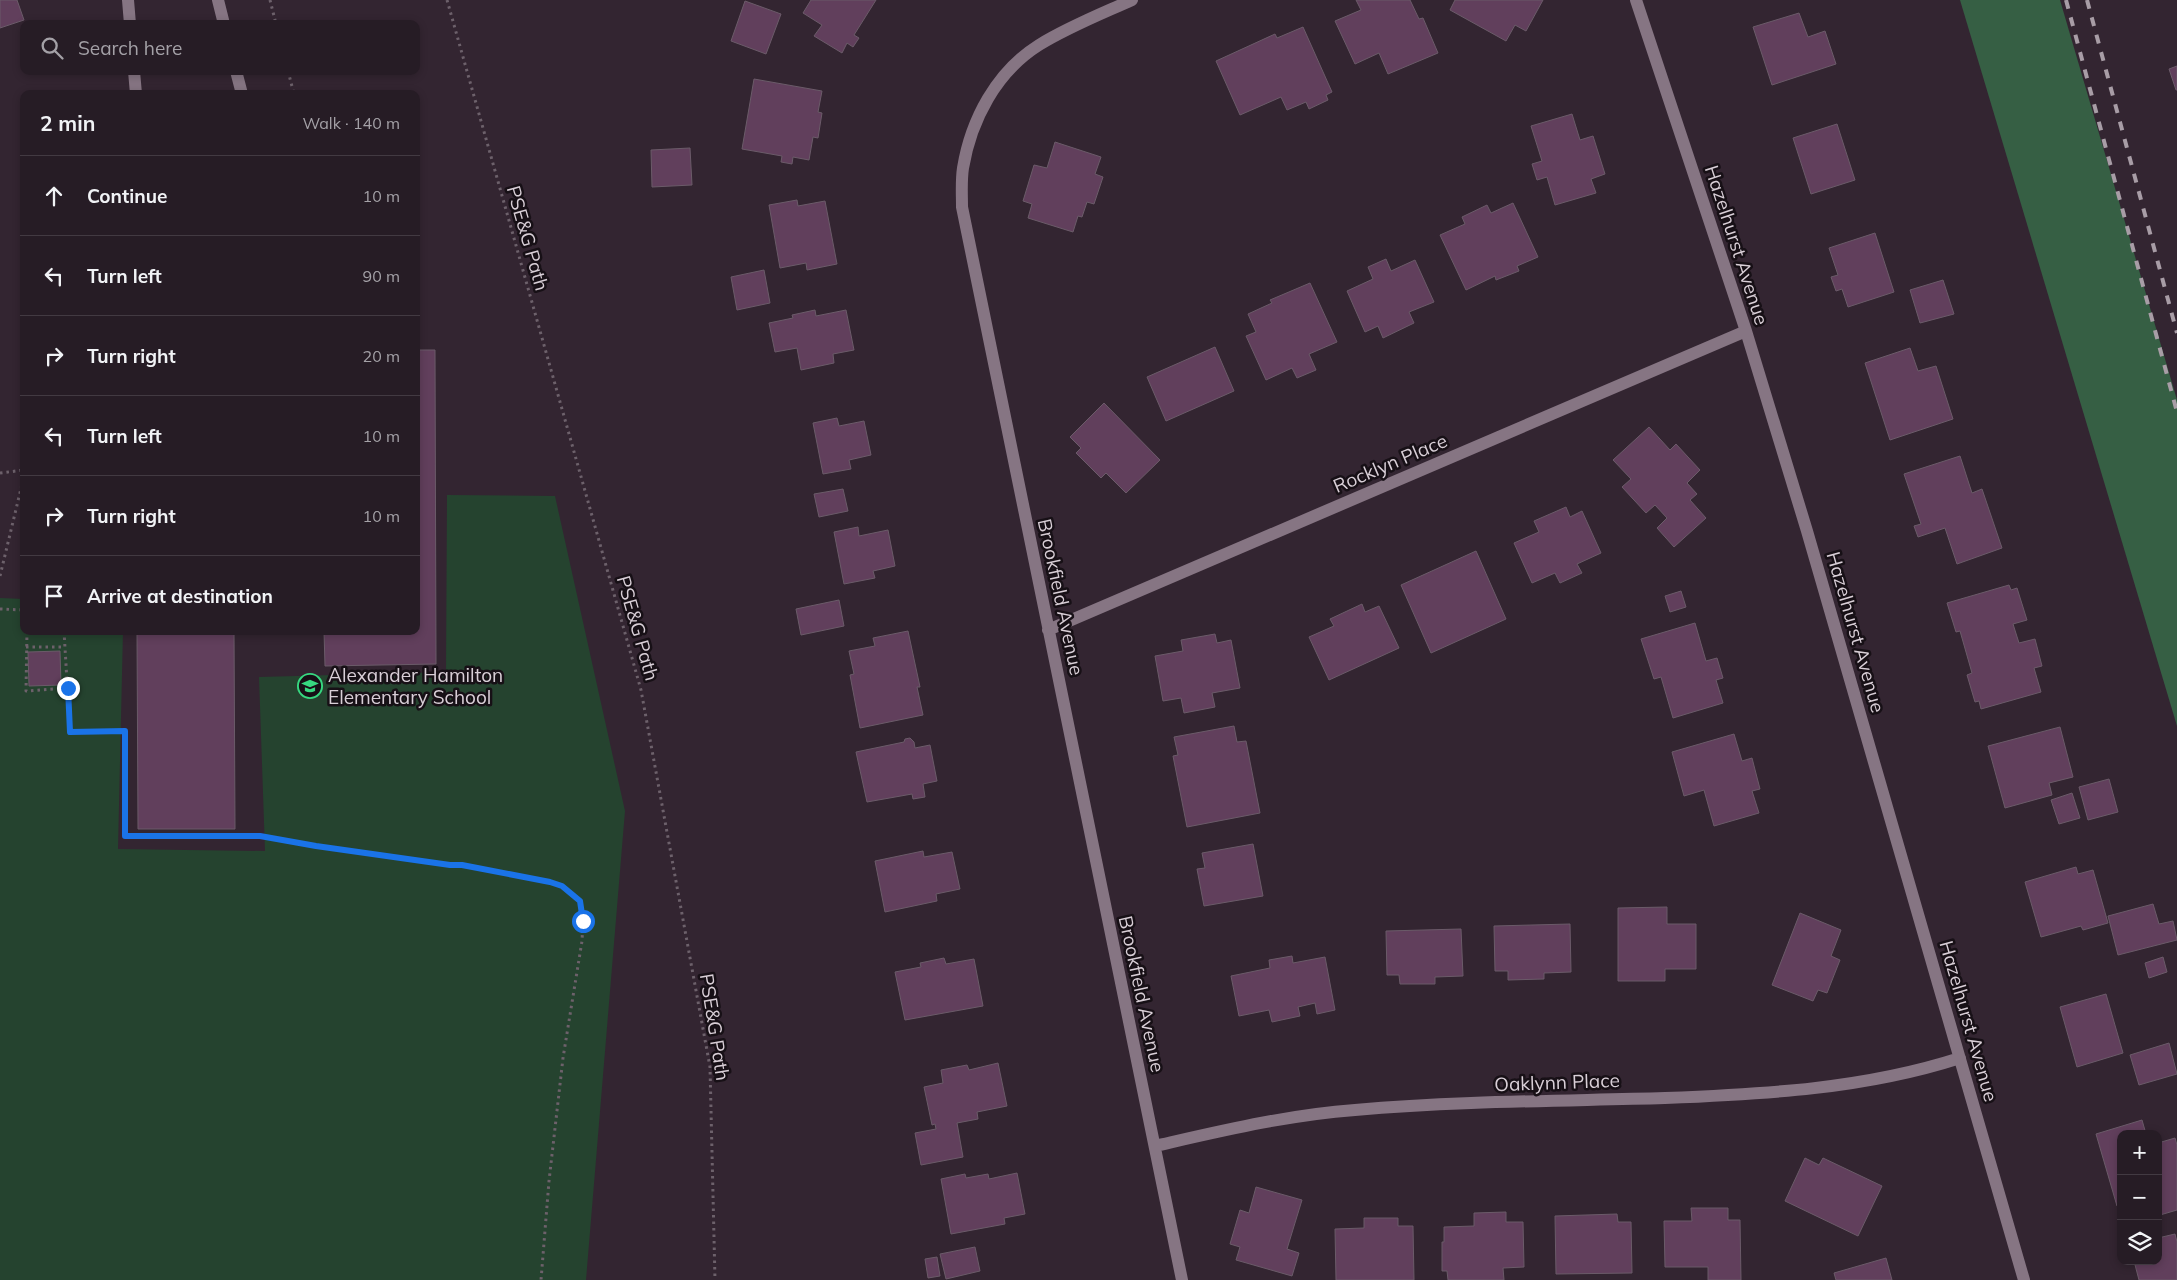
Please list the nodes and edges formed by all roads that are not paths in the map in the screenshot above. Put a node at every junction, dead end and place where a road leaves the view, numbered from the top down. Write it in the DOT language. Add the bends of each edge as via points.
graph roads {
  1 [pos="128,0"];
  2 [pos="218,0"];
  3 [pos="1132,0"];
  4 [pos="1636,0"];
  5 [pos="130,20"];
  6 [pos="223,20"];
  7 [pos="134,75"];
  8 [pos="237,75"];
  9 [pos="136,90"];
  10 [pos="241,90"];
  11 [pos="1746,331"];
  12 [pos="1048,630"];
  13 [pos="1960,1058"];
  14 [pos="1154,1146"];
  15 [pos="1182,1280"];
  16 [pos="2024,1280"];
  1 -- 5 [label="street"];
  2 -- 6 [label="street"];
  3 -- 12 [label="street, Brookfield Avenue" via="1038,46 1008,71 986,100 970,135 962,170 962,206"];
  4 -- 11 [label="street, Hazelhurst Avenue"];
  7 -- 9 [label="street"];
  8 -- 10 [label="street"];
  11 -- 12 [label="street, Rocklyn Place"];
  11 -- 13 [label="street, Hazelhurst Avenue"];
  12 -- 14 [label="street, Brookfield Avenue"];
  13 -- 14 [label="street, Oaklynn Place" via="1853,1084 1765,1094 1354,1110 1266,1121"];
  13 -- 16 [label="street, Hazelhurst Avenue"];
  14 -- 15 [label="street, Brookfield Avenue"];
}
